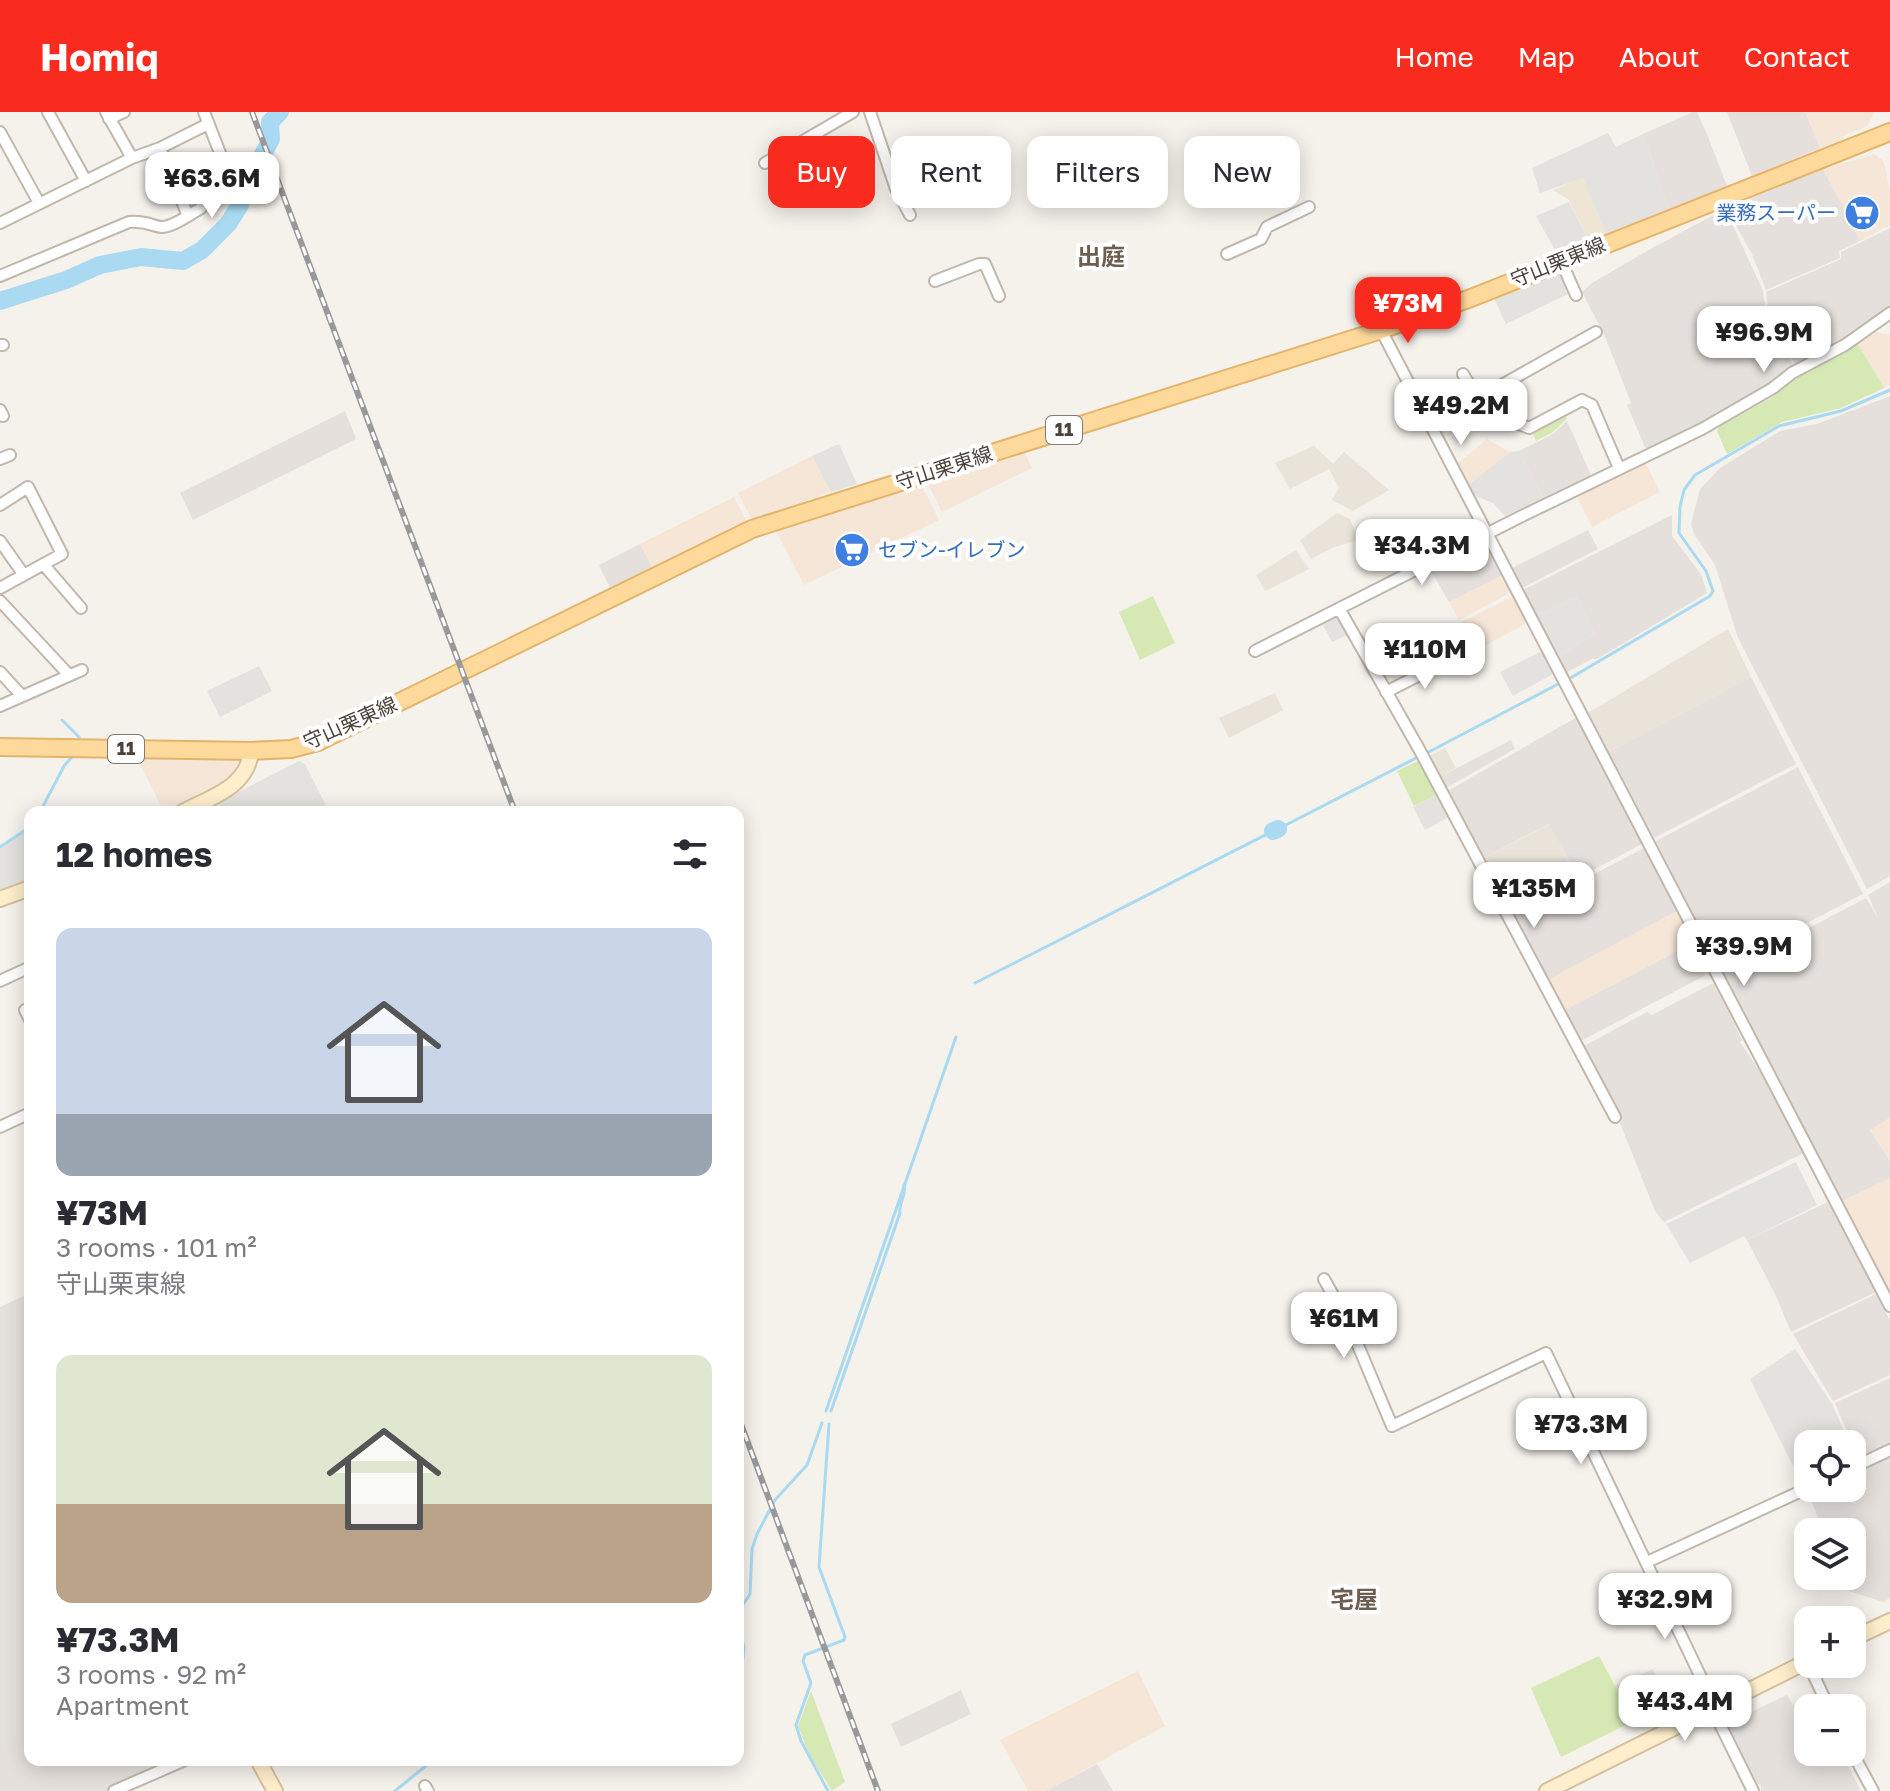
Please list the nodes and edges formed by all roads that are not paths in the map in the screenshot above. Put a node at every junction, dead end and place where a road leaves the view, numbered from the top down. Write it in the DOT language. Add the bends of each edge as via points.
graph roads {
  1 [pos="48,112"];
  2 [pos="124,112"];
  3 [pos="204,112"];
  4 [pos="853,112"];
  5 [pos="870,112"];
  6 [pos="108,115"];
  7 [pos="208,124"];
  8 [pos="0,132"];
  9 [pos="1890,132"];
  10 [pos="160,148"];
  11 [pos="132,158"];
  12 [pos="765,163"];
  13 [pos="86,181"];
  14 [pos="39,203"];
  15 [pos="1309,207"];
  16 [pos="910,215"];
  17 [pos="188,216"];
  18 [pos="0,223"];
  19 [pos="1227,254"];
  20 [pos="1561,261"];
  21 [pos="0,276"];
  22 [pos="935,281"];
  23 [pos="1576,295"];
  24 [pos="999,296"];
  25 [pos="1890,313"];
  26 [pos="1381,330"];
  27 [pos="1596,332"];
  28 [pos="1463,374"];
  29 [pos="1498,388"];
  30 [pos="1619,468"];
  31 [pos="0,505"];
  32 [pos="1488,534"];
  33 [pos="0,541"];
  34 [pos="43,564"];
  35 [pos="24,575"];
  36 [pos="1,587"];
  37 [pos="0,601"];
  38 [pos="81,608"];
  39 [pos="1340,610"];
  40 [pos="1255,651"];
  41 [pos="1449,660"];
  42 [pos="82,670"];
  43 [pos="0,672"];
  44 [pos="69,675"];
  45 [pos="1386,692"];
  46 [pos="22,696"];
  47 [pos="0,706"];
  48 [pos="0,747"];
  49 [pos="251,751"];
  50 [pos="194,806"];
  51 [pos="24,890"];
  52 [pos="0,899"];
  53 [pos="24,970"];
  54 [pos="0,981"];
  55 [pos="24,1116"];
  56 [pos="1615,1117"];
  57 [pos="0,1127"];
  58 [pos="1324,1279"];
  59 [pos="1890,1306"];
  60 [pos="1890,1450"];
  61 [pos="1866,1461"];
  62 [pos="1794,1494"];
  63 [pos="1647,1562"];
  64 [pos="1890,1621"];
  65 [pos="1866,1632"];
  66 [pos="1794,1667"];
  67 [pos="1712,1708"];
  68 [pos="171,1766"];
  69 [pos="261,1766"];
  70 [pos="1860,1766"];
  71 [pos="114,1791"];
  72 [pos="275,1791"];
  73 [pos="1547,1791"];
  74 [pos="1753,1791"];
  75 [pos="1873,1791"];
  1 -- 13 [label="street"];
  2 -- 6 [label="street"];
  3 -- 7 [label="street"];
  4 -- 12 [label="street"];
  5 -- 16 [label="street"];
  6 -- 11 [label="street"];
  7 -- 10 [label="street"];
  7 -- 17 [label="street" via="220,162 201,208"];
  8 -- 14 [label="street"];
  9 -- 20 [label="main road, 守山栗東線 / 11"];
  10 -- 11 [label="street"];
  10 -- 17 [label="street"];
  11 -- 13 [label="street"];
  13 -- 14 [label="street"];
  14 -- 18 [label="street"];
  15 -- 19 [label="street"];
  17 -- 21 [label="street" via="162,229 129,222"];
  20 -- 23 [label="street"];
  20 -- 26 [label="main road, 守山栗東線 / 11"];
  22 -- 24 [label="street" via="985,264"];
  25 -- 30 [label="street" via="1750,403"];
  26 -- 32 [label="street"];
  26 -- 49 [label="main road, 守山栗東線 / 11" via="752,529 318,742"];
  27 -- 29 [label="street"];
  28 -- 29 [label="street" via="1473,391 1484,395"];
  29 -- 30 [label="street" via="1519,424 1529,428 1582,400 1592,405"];
  30 -- 32 [label="street"];
  31 -- 34 [label="street" via="28,487 62,554"];
  32 -- 39 [label="street"];
  32 -- 59 [label="street"];
  33 -- 35 [label="street"];
  34 -- 35 [label="street"];
  34 -- 38 [label="street"];
  35 -- 36 [label="street"];
  37 -- 44 [label="street"];
  39 -- 40 [label="street"];
  39 -- 45 [label="street"];
  41 -- 45 [label="street"];
  42 -- 44 [label="street"];
  43 -- 46 [label="street"];
  44 -- 46 [label="street"];
  45 -- 56 [label="street"];
  46 -- 47 [label="street"];
  48 -- 49 [label="main road, 守山栗東線 / 11"];
  49 -- 50 [label="main road" via="250,765 237,783"];
  51 -- 52 [label="main road"];
  53 -- 54 [label="street"];
  55 -- 57 [label="street"];
  58 -- 63 [label="street" via="1392,1426 1546,1353"];
  60 -- 61 [label="street"];
  62 -- 63 [label="street"];
  63 -- 67 [label="street"];
  64 -- 65 [label="main road"];
  66 -- 67 [label="main road"];
  67 -- 73 [label="main road"];
  67 -- 74 [label="street"];
  68 -- 71 [label="street"];
  69 -- 72 [label="main road"];
  70 -- 75 [label="street"];
}
